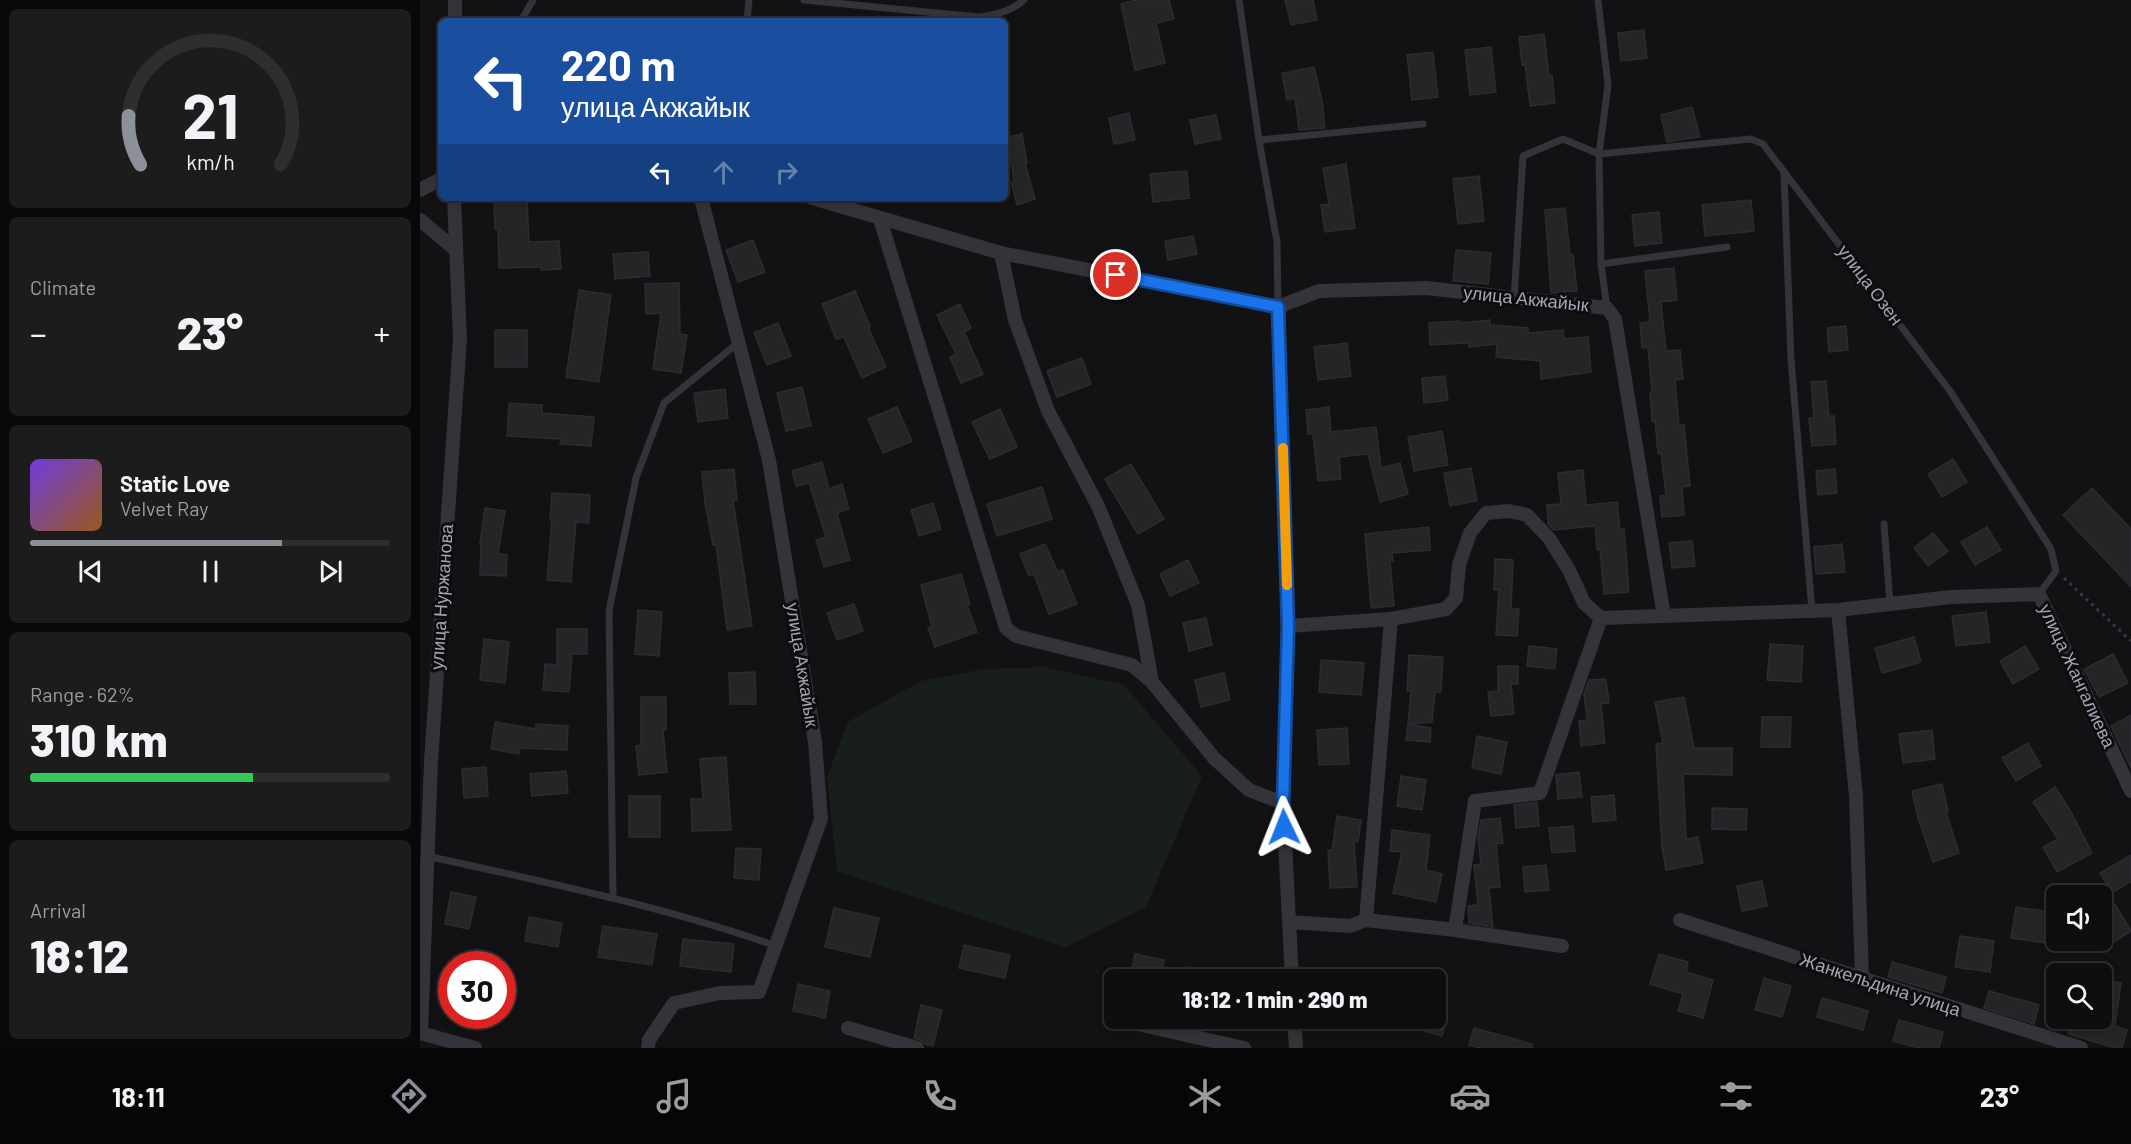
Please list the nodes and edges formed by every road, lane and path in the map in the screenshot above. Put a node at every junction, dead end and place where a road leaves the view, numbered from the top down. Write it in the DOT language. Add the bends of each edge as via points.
graph roads {
  1 [pos="455,0"];
  2 [pos="533,0"];
  3 [pos="749,0"];
  4 [pos="804,0"];
  5 [pos="1023,0"];
  6 [pos="1239,0"];
  7 [pos="1598,0"];
  8 [pos="455,18"];
  9 [pos="523,18"];
  10 [pos="747,18"];
  11 [pos="1423,124"];
  12 [pos="1258,140"];
  13 [pos="1599,154"];
  14 [pos="1784,174"];
  15 [pos="438,181"];
  16 [pos="420,190"];
  17 [pos="454,201"];
  18 [pos="702,201"];
  19 [pos="822,201"];
  20 [pos="880,219"];
  21 [pos="420,220"];
  22 [pos="1727,247"];
  23 [pos="456,250"];
  24 [pos="1001,253"];
  25 [pos="1601,264"];
  26 [pos="1514,298"];
  27 [pos="1278,307"];
  28 [pos="1607,308"];
  29 [pos="738,343"];
  30 [pos="1884,524"];
  31 [pos="2056,571"];
  32 [pos="2039,594"];
  33 [pos="1890,604"];
  34 [pos="1812,610"];
  35 [pos="1838,610"];
  36 [pos="1664,616"];
  37 [pos="1601,618"];
  38 [pos="1391,619"];
  39 [pos="1288,626"];
  40 [pos="2131,640"];
  41 [pos="1152,682"];
  42 [pos="2131,791"];
  43 [pos="1283,803"];
  44 [pos="427,856"];
  45 [pos="613,897"];
  46 [pos="1366,920"];
  47 [pos="1680,920"];
  48 [pos="1289,922"];
  49 [pos="1455,930"];
  50 [pos="776,946"];
  51 [pos="1562,946"];
  52 [pos="1291,969"];
  53 [pos="1862,980"];
  54 [pos="848,1028"];
  55 [pos="1159,1029"];
  56 [pos="1295,1029"];
  57 [pos="420,1033"];
  58 [pos="475,1048"];
  59 [pos="648,1048"];
  60 [pos="917,1048"];
  61 [pos="1244,1048"];
  62 [pos="1296,1048"];
  63 [pos="2081,1048"];
  1 -- 8 [label="street"];
  2 -- 9 [label="lane"];
  3 -- 10 [label="lane"];
  4 -- 5 [label="lane" via="978,17 1000,14"];
  6 -- 12 [label="lane"];
  7 -- 13 [label="lane" via="1608,85"];
  11 -- 12 [label="lane"];
  12 -- 27 [label="lane" via="1277,242"];
  13 -- 14 [label="lane, улица Озен" via="1750,139 1763,144"];
  13 -- 25 [label="lane"];
  13 -- 26 [label="lane" via="1563,139 1523,156"];
  14 -- 31 [label="lane, улица Озен" via="1950,391 2051,549"];
  14 -- 34 [label="lane" via="1791,359"];
  15 -- 16 [label="street"];
  17 -- 23 [label="street, улица Нуржанова"];
  18 -- 29 [label="street, улица Акжайык"];
  19 -- 20 [label="street"];
  20 -- 24 [label="street"];
  20 -- 41 [label="street" via="1006,628 1016,636 1132,665"];
  21 -- 23 [label="street"];
  22 -- 25 [label="lane"];
  23 -- 44 [label="street, улица Нуржанова" via="460,339"];
  24 -- 27 [label="street"];
  24 -- 41 [label="street" via="1016,320 1048,411 1098,506 1138,605"];
  25 -- 28 [label="lane"];
  26 -- 27 [label="street, улица Акжайык" via="1426,288 1318,291"];
  26 -- 28 [label="street, улица Акжайык"];
  27 -- 39 [label="street"];
  28 -- 36 [label="street, улица Акжайык" via="1616,319"];
  29 -- 45 [label="lane" via="664,403 636,478 609,611"];
  29 -- 50 [label="street, улица Акжайык" via="769,460 815,742 821,819"];
  30 -- 33 [label="lane"];
  31 -- 32 [label="lane"];
  31 -- 40 [label="path"];
  32 -- 33 [label="street"];
  32 -- 42 [label="street, улица Жангалиева"];
  33 -- 35 [label="street"];
  34 -- 35 [label="street"];
  34 -- 36 [label="street"];
  35 -- 53 [label="street" via="1856,796"];
  36 -- 37 [label="street"];
  37 -- 38 [label="street" via="1584,603 1549,538 1527,515 1509,511 1486,513 1470,533 1459,565 1456,598 1446,609"];
  37 -- 49 [label="street" via="1540,793 1475,801"];
  38 -- 39 [label="street"];
  38 -- 46 [label="street"];
  39 -- 43 [label="street"];
  41 -- 43 [label="street" via="1214,758 1249,790"];
  43 -- 48 [label="street"];
  44 -- 45 [label="lane"];
  44 -- 57 [label="street, улица Нуржанова"];
  45 -- 50 [label="lane"];
  46 -- 48 [label="street" via="1350,926"];
  46 -- 49 [label="street"];
  47 -- 53 [label="street, Жанкельдина улица"];
  48 -- 52 [label="street"];
  49 -- 51 [label="street"];
  50 -- 59 [label="street, улица Акжайык" via="759,992 720,993 674,1003"];
  53 -- 63 [label="street, Жанкельдина улица"];
  54 -- 60 [label="street"];
  55 -- 61 [label="street"];
  56 -- 62 [label="street"];
  57 -- 58 [label="street"];
}
